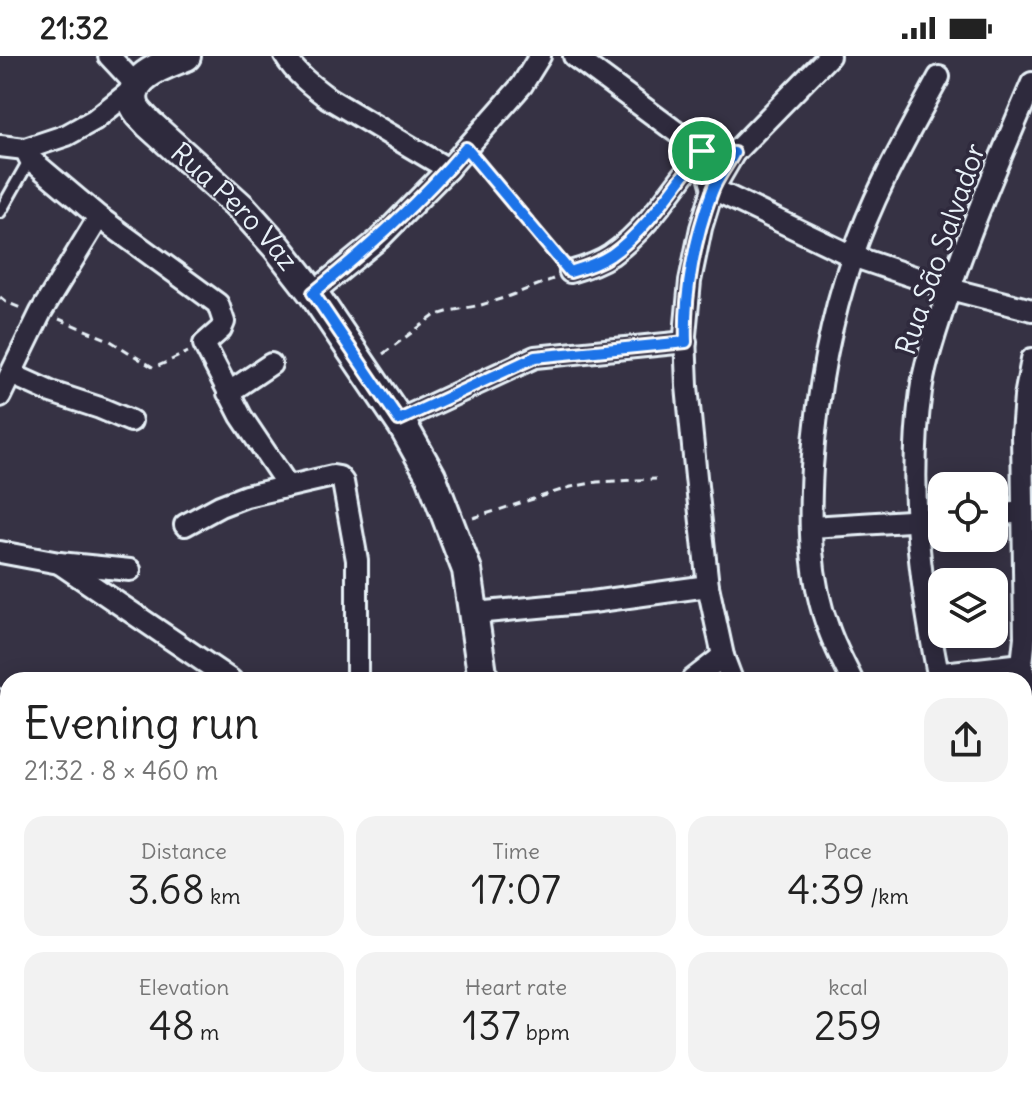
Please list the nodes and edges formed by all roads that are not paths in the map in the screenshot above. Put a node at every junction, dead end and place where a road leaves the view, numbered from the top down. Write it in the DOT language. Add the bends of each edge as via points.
graph roads {
  1 [pos="109,56"];
  2 [pos="186,56"];
  3 [pos="285,56"];
  4 [pos="540,56"];
  5 [pos="574,56"];
  6 [pos="829,56"];
  7 [pos="939,77"];
  8 [pos="1032,83"];
  9 [pos="137,86"];
  10 [pos="0,146"];
  11 [pos="702,151"];
  12 [pos="734,153"];
  13 [pos="27,154"];
  14 [pos="448,169"];
  15 [pos="713,189"];
  16 [pos="0,212"];
  17 [pos="99,217"];
  18 [pos="852,256"];
  19 [pos="570,272"];
  20 [pos="950,289"];
  21 [pos="313,293"];
  22 [pos="1032,310"];
  23 [pos="686,342"];
  24 [pos="1032,359"];
  25 [pos="271,364"];
  26 [pos="11,374"];
  27 [pos="228,393"];
  28 [pos="0,396"];
  29 [pos="1028,398"];
  30 [pos="399,420"];
  31 [pos="131,421"];
  32 [pos="288,486"];
  33 [pos="1023,512"];
  34 [pos="1008,514"];
  35 [pos="928,521"];
  36 [pos="915,522"];
  37 [pos="185,525"];
  38 [pos="811,527"];
  39 [pos="1028,549"];
  40 [pos="0,552"];
  41 [pos="59,563"];
  42 [pos="130,570"];
  43 [pos="708,586"];
  44 [pos="475,613"];
  45 [pos="1029,629"];
  46 [pos="723,656"];
  47 [pos="1022,664"];
  48 [pos="219,672"];
  49 [pos="357,672"];
  50 [pos="482,672"];
  51 [pos="702,672"];
  52 [pos="729,672"];
  53 [pos="848,672"];
  54 [pos="942,672"];
  55 [pos="952,672"];
  56 [pos="1024,672"];
  1 -- 9 [label="street"];
  2 -- 9 [label="main road" via="152,70"];
  3 -- 14 [label="street" via="328,98"];
  4 -- 14 [label="street" via="522,85"];
  5 -- 11 [label="street"];
  6 -- 12 [label="street"];
  7 -- 18 [label="street" via="890,168"];
  8 -- 20 [label="street, Rua São Salvador"];
  9 -- 13 [label="street" via="94,120"];
  9 -- 21 [label="main road, Rua Pero Vaz" via="138,112 243,209"];
  10 -- 13 [label="street"];
  11 -- 12 [label="street"];
  11 -- 15 [label="street"];
  11 -- 19 [label="street" via="626,242 609,256"];
  12 -- 15 [label="street"];
  13 -- 16 [label="lane"];
  13 -- 17 [label="street"];
  14 -- 21 [label="street" via="379,239"];
  15 -- 18 [label="street"];
  15 -- 23 [label="street" via="690,281"];
  17 -- 26 [label="street" via="41,312"];
  17 -- 27 [label="street" via="218,304 224,322 204,344"];
  18 -- 20 [label="street"];
  18 -- 38 [label="street" via="821,378"];
  20 -- 22 [label="street"];
  20 -- 36 [label="street, Rua São Salvador" via="921,389"];
  21 -- 30 [label="main road, Rua Pero Vaz"];
  23 -- 30 [label="street" via="535,357"];
  23 -- 43 [label="street"];
  24 -- 29 [label="street"];
  25 -- 27 [label="street"];
  26 -- 28 [label="street"];
  26 -- 31 [label="street"];
  27 -- 32 [label="street"];
  29 -- 33 [label="street" via="1022,434"];
  30 -- 44 [label="main road, Rua Pero Vaz" via="451,525"];
  32 -- 37 [label="street" via="246,496"];
  32 -- 49 [label="street" via="333,476 343,482 358,584"];
  33 -- 34 [label="street"];
  33 -- 39 [label="street"];
  35 -- 36 [label="street"];
  36 -- 38 [label="street"];
  36 -- 54 [label="street, Rua São Salvador" via="933,653"];
  38 -- 53 [label="street" via="820,600"];
  39 -- 45 [label="street"];
  40 -- 41 [label="street"];
  41 -- 42 [label="street"];
  41 -- 48 [label="street"];
  43 -- 44 [label="street"];
  43 -- 46 [label="street"];
  44 -- 50 [label="main road, Rua Pero Vaz"];
  45 -- 47 [label="street"];
  46 -- 51 [label="street"];
  46 -- 52 [label="street"];
  47 -- 55 [label="street, Rua São Salvador"];
  47 -- 56 [label="street"];
}
